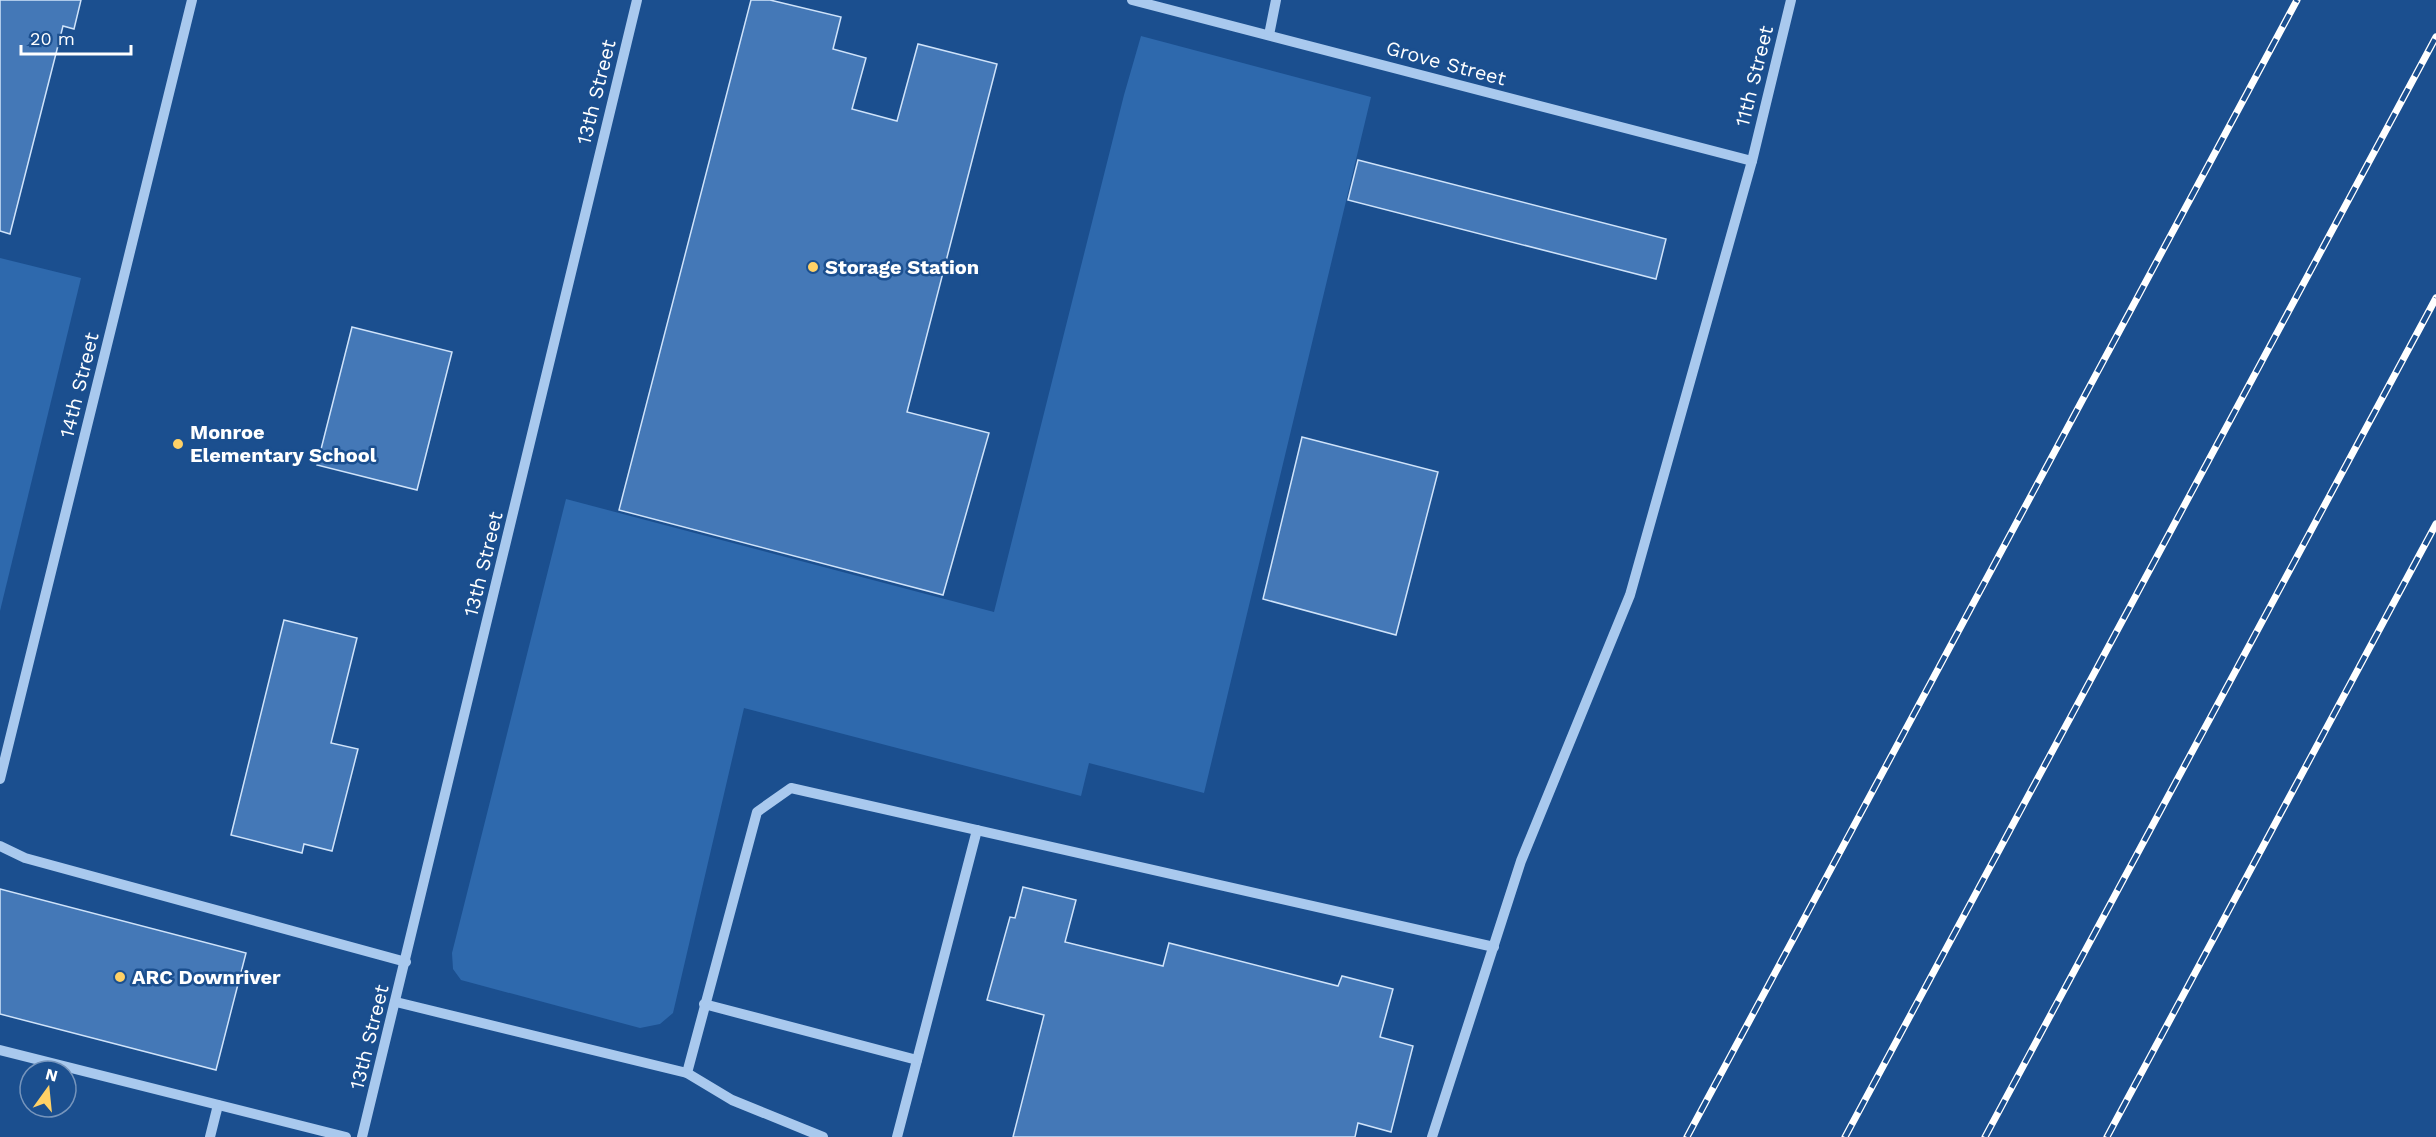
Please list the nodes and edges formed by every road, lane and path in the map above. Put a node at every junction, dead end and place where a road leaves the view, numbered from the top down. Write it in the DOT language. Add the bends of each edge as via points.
graph roads {
  1 [pos="192,0"];
  2 [pos="637,0"];
  3 [pos="1132,0"];
  4 [pos="1276,0"];
  5 [pos="1791,0"];
  6 [pos="1164,4"];
  7 [pos="1269,35"];
  8 [pos="1752,161"];
  9 [pos="0,779"];
  10 [pos="977,830"];
  11 [pos="0,846"];
  12 [pos="1494,947"];
  13 [pos="406,962"];
  14 [pos="396,1002"];
  15 [pos="704,1004"];
  16 [pos="0,1050"];
  17 [pos="917,1060"];
  18 [pos="687,1073"];
  19 [pos="218,1104"];
  20 [pos="210,1137"];
  21 [pos="346,1137"];
  22 [pos="362,1137"];
  23 [pos="823,1137"];
  24 [pos="897,1137"];
  25 [pos="1432,1137"];
  1 -- 9 [label="street, 14th Street"];
  2 -- 13 [label="street, 13th Street"];
  3 -- 6 [label="street, Grove Street"];
  4 -- 7 [label="street"];
  5 -- 8 [label="street, 11th Street"];
  6 -- 7 [label="street, Grove Street"];
  7 -- 8 [label="street, Grove Street"];
  8 -- 12 [label="street, 11th Street" via="1630,594 1521,861"];
  10 -- 12 [label="street"];
  10 -- 15 [label="street" via="791,788 757,812"];
  10 -- 17 [label="street"];
  11 -- 13 [label="street" via="25,858"];
  12 -- 25 [label="street, 11th Street"];
  13 -- 14 [label="street, 13th Street"];
  14 -- 18 [label="street"];
  14 -- 22 [label="street, 13th Street"];
  15 -- 17 [label="street"];
  15 -- 18 [label="street"];
  16 -- 19 [label="street"];
  17 -- 24 [label="street"];
  18 -- 23 [label="street" via="732,1100"];
  19 -- 20 [label="street"];
  19 -- 21 [label="street"];
}
